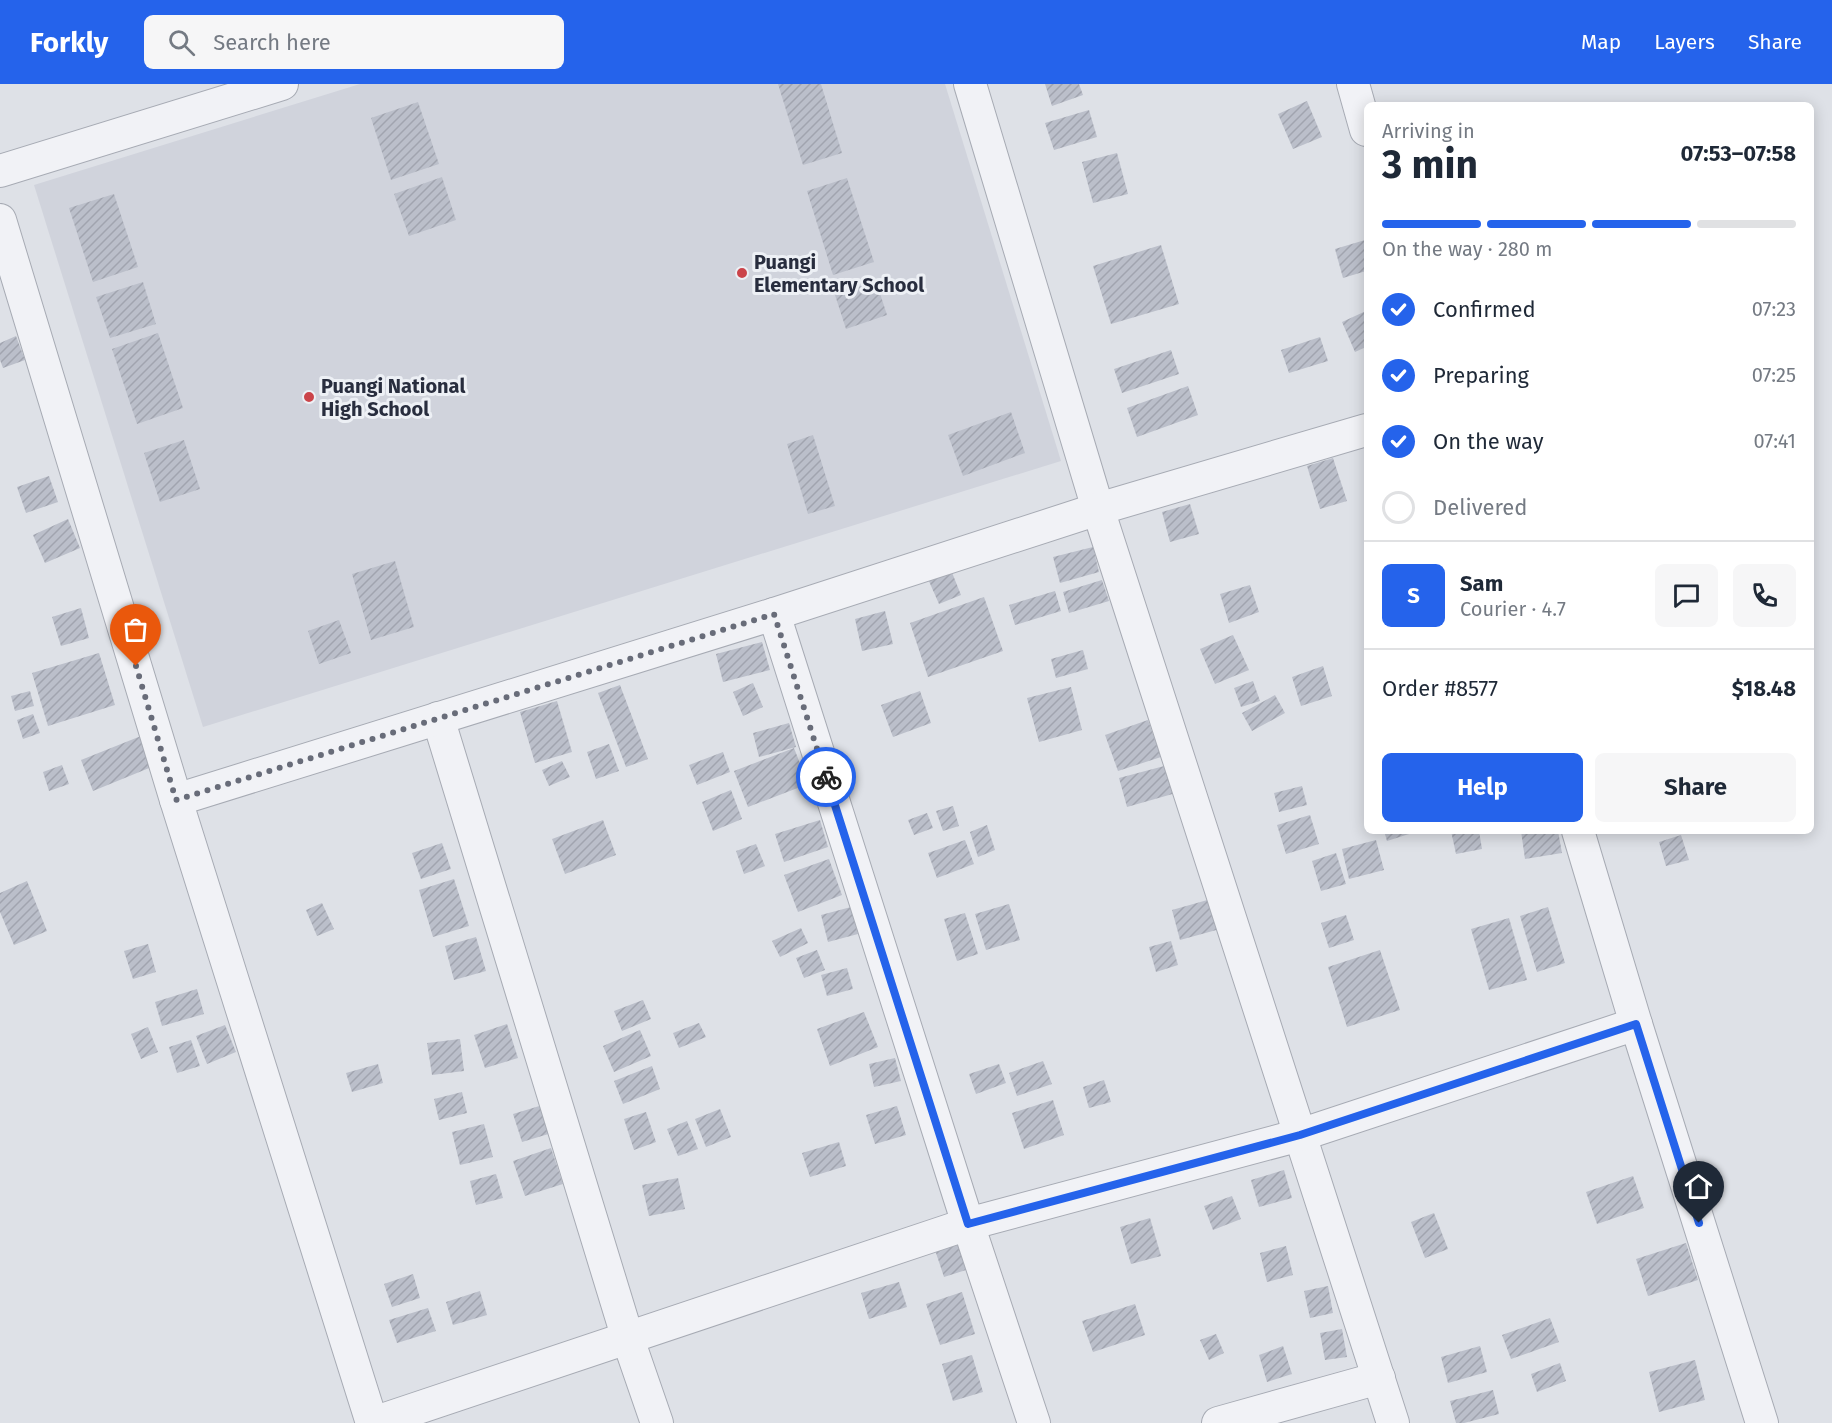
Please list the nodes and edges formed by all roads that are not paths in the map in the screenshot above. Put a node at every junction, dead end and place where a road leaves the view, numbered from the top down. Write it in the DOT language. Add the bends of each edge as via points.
graph roads {
  1 [pos="282,84"];
  2 [pos="970,84"];
  3 [pos="1353,84"];
  4 [pos="1364,123"];
  5 [pos="0,171"];
  6 [pos="0,220"];
  7 [pos="1364,431"];
  8 [pos="1098,509"];
  9 [pos="774,614"];
  10 [pos="438,718"];
  11 [pos="176,800"];
  12 [pos="1579,834"];
  13 [pos="1636,1024"];
  14 [pos="1300,1135"];
  15 [pos="968,1224"];
  16 [pos="628,1339"];
  17 [pos="1379,1378"];
  18 [pos="372,1423"];
  19 [pos="657,1423"];
  20 [pos="1034,1423"];
  21 [pos="1218,1423"];
  22 [pos="1393,1423"];
  23 [pos="1762,1423"];
  1 -- 5 [label="street"];
  2 -- 8 [label="street"];
  3 -- 4 [label="street"];
  6 -- 11 [label="street"];
  7 -- 8 [label="street"];
  8 -- 9 [label="street"];
  8 -- 14 [label="street"];
  9 -- 10 [label="street"];
  9 -- 15 [label="street"];
  10 -- 11 [label="street"];
  10 -- 16 [label="street"];
  11 -- 18 [label="street"];
  12 -- 13 [label="street"];
  13 -- 14 [label="street"];
  13 -- 23 [label="street"];
  14 -- 15 [label="street"];
  14 -- 17 [label="street"];
  15 -- 16 [label="street"];
  15 -- 20 [label="street"];
  16 -- 18 [label="street"];
  16 -- 19 [label="street"];
  17 -- 21 [label="street"];
  17 -- 22 [label="street"];
}
